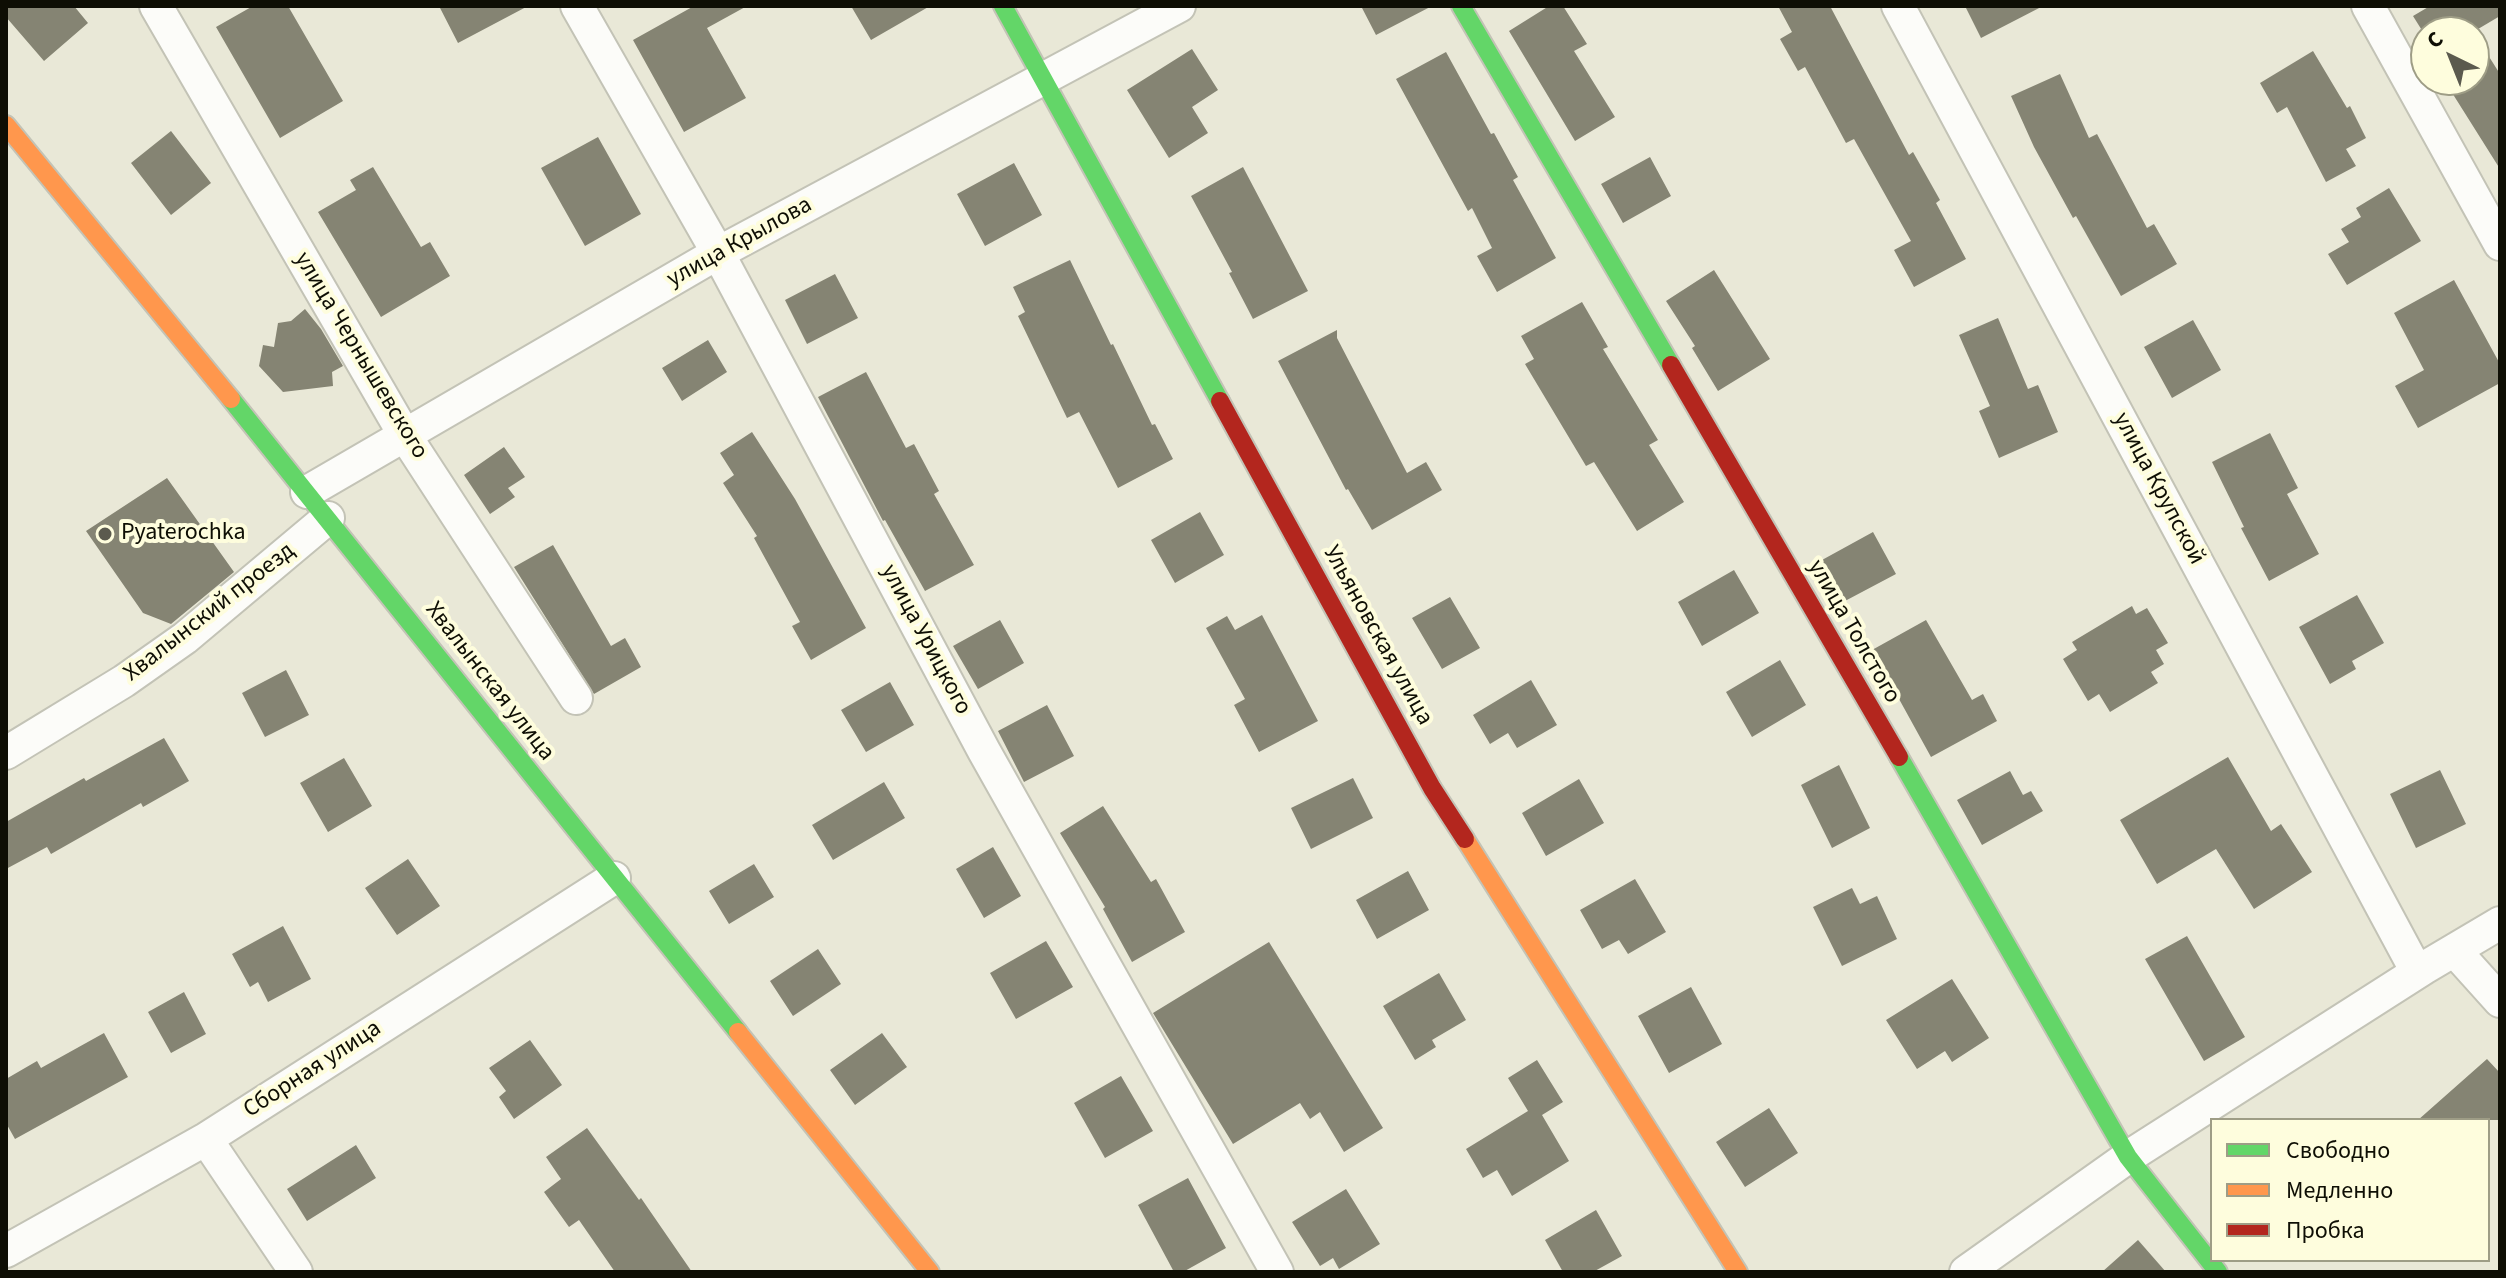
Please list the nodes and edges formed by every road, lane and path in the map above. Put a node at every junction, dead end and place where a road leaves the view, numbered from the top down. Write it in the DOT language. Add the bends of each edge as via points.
graph roads {
  1 [pos="156,6"];
  2 [pos="577,6"];
  3 [pos="1003,6"];
  4 [pos="1179,6"];
  5 [pos="1461,6"];
  6 [pos="1898,6"];
  7 [pos="2368,6"];
  8 [pos="1044,80"];
  9 [pos="6,125"];
  10 [pos="2500,244"];
  11 [pos="718,253"];
  12 [pos="404,434"];
  13 [pos="307,492"];
  14 [pos="328,518"];
  15 [pos="576,698"];
  16 [pos="6,753"];
  17 [pos="614,878"];
  18 [pos="2500,923"];
  19 [pos="2455,951"];
  20 [pos="2417,972"];
  21 [pos="2500,1001"];
  22 [pos="206,1139"];
  23 [pos="2128,1157"];
  24 [pos="6,1251"];
  25 [pos="2210,1262"];
  26 [pos="296,1272"];
  27 [pos="930,1272"];
  28 [pos="1277,1272"];
  29 [pos="1738,1272"];
  30 [pos="1966,1272"];
  1 -- 12 [label="street, улица Чернышевского"];
  2 -- 11 [label="street, улица Урицкого"];
  3 -- 8 [label="street, Ульяновская улица"];
  4 -- 8 [label="street, улица Крылова"];
  5 -- 23 [label="street, улица Толстого"];
  6 -- 20 [label="street, улица Крупской"];
  7 -- 10 [label="street"];
  8 -- 11 [label="street, улица Крылова"];
  8 -- 29 [label="street, Ульяновская улица" via="1432,788"];
  9 -- 13 [label="street, Хвалынская улица"];
  11 -- 12 [label="street, улица Крылова"];
  11 -- 28 [label="street, улица Урицкого" via="984,751"];
  12 -- 13 [label="street, улица Крылова"];
  12 -- 15 [label="street, улица Чернышевского"];
  13 -- 14 [label="street, Хвалынская улица"];
  14 -- 16 [label="street, Хвалынский проезд" via="185,638"];
  14 -- 17 [label="street, Хвалынская улица"];
  17 -- 22 [label="street, Сборная улица"];
  17 -- 27 [label="street, Хвалынская улица"];
  18 -- 19 [label="street"];
  19 -- 20 [label="street"];
  19 -- 21 [label="street"];
  20 -- 23 [label="street"];
  22 -- 24 [label="street, Сборная улица"];
  22 -- 26 [label="street"];
  23 -- 25 [label="street, улица Толстого"];
  23 -- 30 [label="street"];
}
